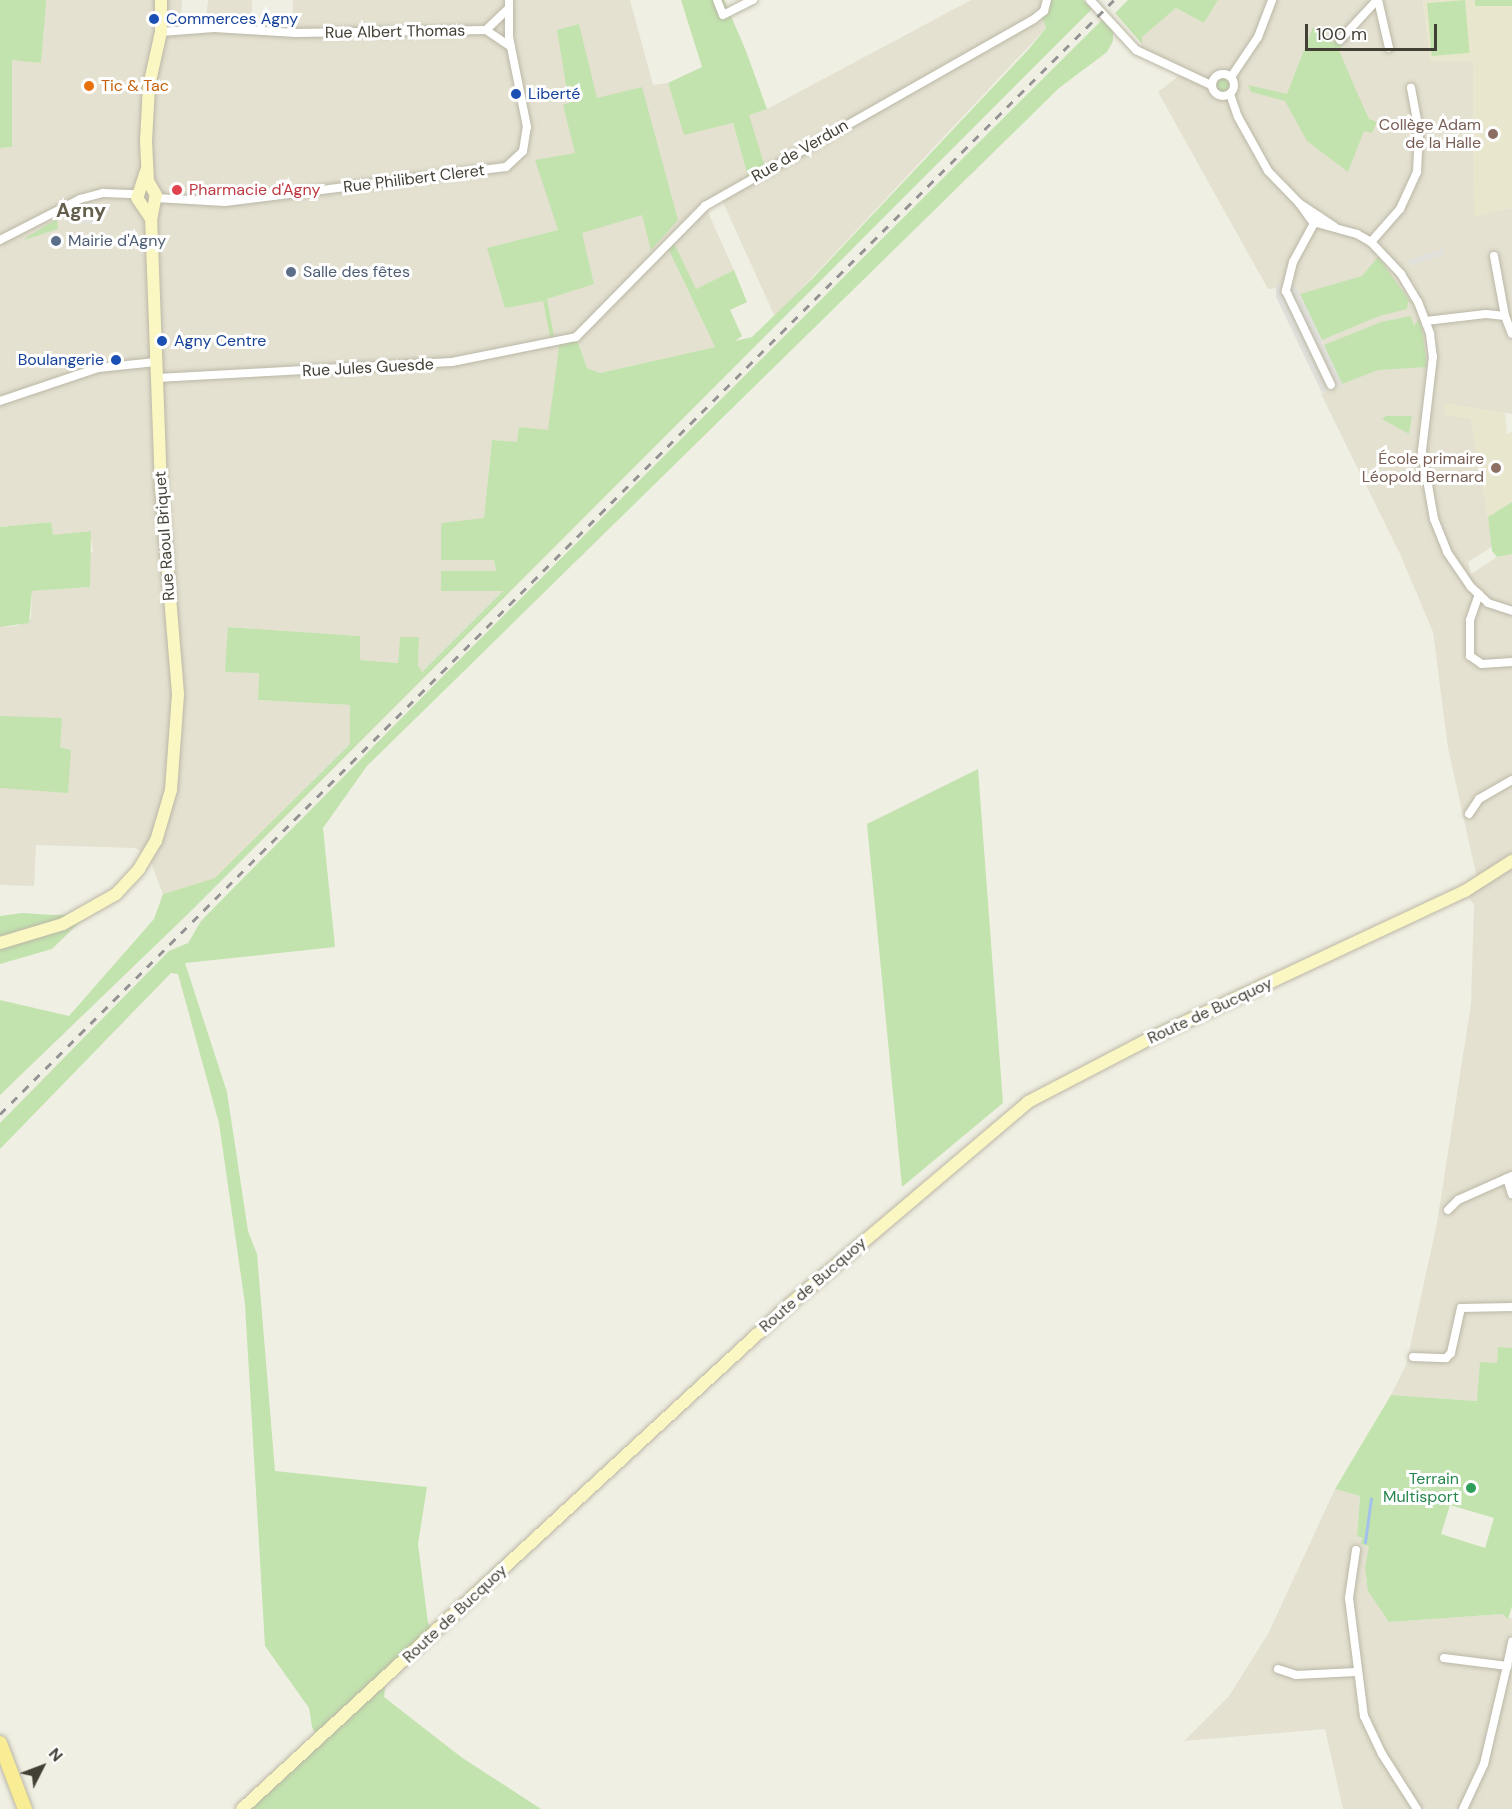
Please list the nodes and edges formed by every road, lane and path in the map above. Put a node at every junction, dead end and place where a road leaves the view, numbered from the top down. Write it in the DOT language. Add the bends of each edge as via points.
graph roads {
  1 [pos="160,0"];
  2 [pos="509,0"];
  3 [pos="717,0"];
  4 [pos="753,0"];
  5 [pos="1047,0"];
  6 [pos="1272,0"];
  7 [pos="1377,0"];
  8 [pos="1093,2"];
  9 [pos="506,11"];
  10 [pos="486,30"];
  11 [pos="161,32"];
  12 [pos="1340,40"];
  13 [pos="510,46"];
  14 [pos="1389,48"];
  15 [pos="1231,77"];
  16 [pos="1211,85"];
  17 [pos="1411,88"];
  18 [pos="1230,94"];
  19 [pos="147,196"];
  20 [pos="1316,221"];
  21 [pos="0,240"];
  22 [pos="1371,242"];
  23 [pos="1494,256"];
  24 [pos="1504,316"];
  25 [pos="1426,321"];
  26 [pos="1512,333"];
  27 [pos="576,337"];
  28 [pos="156,362"];
  29 [pos="157,378"];
  30 [pos="1331,385"];
  31 [pos="0,401"];
  32 [pos="1479,594"];
  33 [pos="1512,611"];
  34 [pos="1512,662"];
  35 [pos="1512,780"];
  36 [pos="1469,814"];
  37 [pos="1512,861"];
  38 [pos="0,944"];
  39 [pos="1510,1177"];
  40 [pos="1512,1194"];
  41 [pos="1448,1210"];
  42 [pos="1512,1307"];
  43 [pos="1413,1357"];
  44 [pos="1356,1550"];
  45 [pos="1512,1642"];
  46 [pos="1444,1658"];
  47 [pos="1507,1666"];
  48 [pos="1278,1669"];
  49 [pos="1356,1672"];
  50 [pos="0,1743"];
  51 [pos="25,1809"];
  52 [pos="242,1809"];
  53 [pos="1417,1809"];
  54 [pos="1463,1809"];
  1 -- 11 [label="main road, Rue Raoul Briquet"];
  2 -- 9 [label="street"];
  3 -- 4 [label="street" via="723,15"];
  5 -- 27 [label="street, Rue de Verdun" via="1044,11 989,46 705,206"];
  6 -- 15 [label="street" via="1258,37"];
  7 -- 12 [label="street"];
  7 -- 14 [label="street"];
  8 -- 16 [label="street" via="1136,50"];
  9 -- 10 [label="street, Rue Albert Thomas"];
  9 -- 13 [label="street, Rue Philibert Cleret"];
  10 -- 11 [label="street, Rue Albert Thomas" via="296,33 214,28"];
  10 -- 13 [label="street, Rue Albert Thomas"];
  11 -- 19 [label="main road, Rue Raoul Briquet" via="146,118"];
  13 -- 19 [label="street, Rue Philibert Cleret" via="527,139 519,156 506,166 225,202"];
  15 -- 16 [label="street" via="1217,75"];
  15 -- 18 [label="street" via="1234,86"];
  16 -- 18 [label="street" via="1216,95"];
  17 -- 22 [label="street" via="1419,131 1417,172 1400,209"];
  18 -- 20 [label="street" via="1263,164"];
  19 -- 21 [label="street, Rue Philibert Cleret" via="103,193 80,199"];
  19 -- 28 [label="main road, Rue Raoul Briquet" via="152,220"];
  20 -- 22 [label="street"];
  20 -- 30 [label="street" via="1287,279 1286,291"];
  22 -- 25 [label="street" via="1409,285"];
  23 -- 24 [label="street"];
  24 -- 25 [label="street" via="1486,314"];
  24 -- 26 [label="street"];
  25 -- 32 [label="street" via="1433,357 1422,451 1426,491 1447,552"];
  27 -- 29 [label="street, Rue Jules Guesde" via="452,362"];
  28 -- 29 [label="main road, Rue Raoul Briquet"];
  28 -- 31 [label="street" via="98,368"];
  29 -- 38 [label="main road, Rue Raoul Briquet" via="163,530 178,694 175,764 164,824 139,869 116,894 82,915"];
  32 -- 33 [label="street" via="1488,603"];
  32 -- 34 [label="street" via="1470,620 1470,656 1482,664"];
  35 -- 36 [label="street" via="1479,799"];
  37 -- 52 [label="main road, Route de Bucquoy" via="1471,888 1149,1039 1028,1102 789,1305"];
  39 -- 40 [label="street"];
  39 -- 41 [label="street" via="1458,1200"];
  42 -- 43 [label="street" via="1461,1308 1451,1353 1446,1358"];
  44 -- 49 [label="street" via="1350,1598"];
  45 -- 47 [label="street"];
  46 -- 47 [label="street"];
  47 -- 54 [label="street" via="1484,1764"];
  48 -- 49 [label="street" via="1296,1675"];
  49 -- 53 [label="street" via="1371,1732"];
  50 -- 51 [label="main road"];
}
